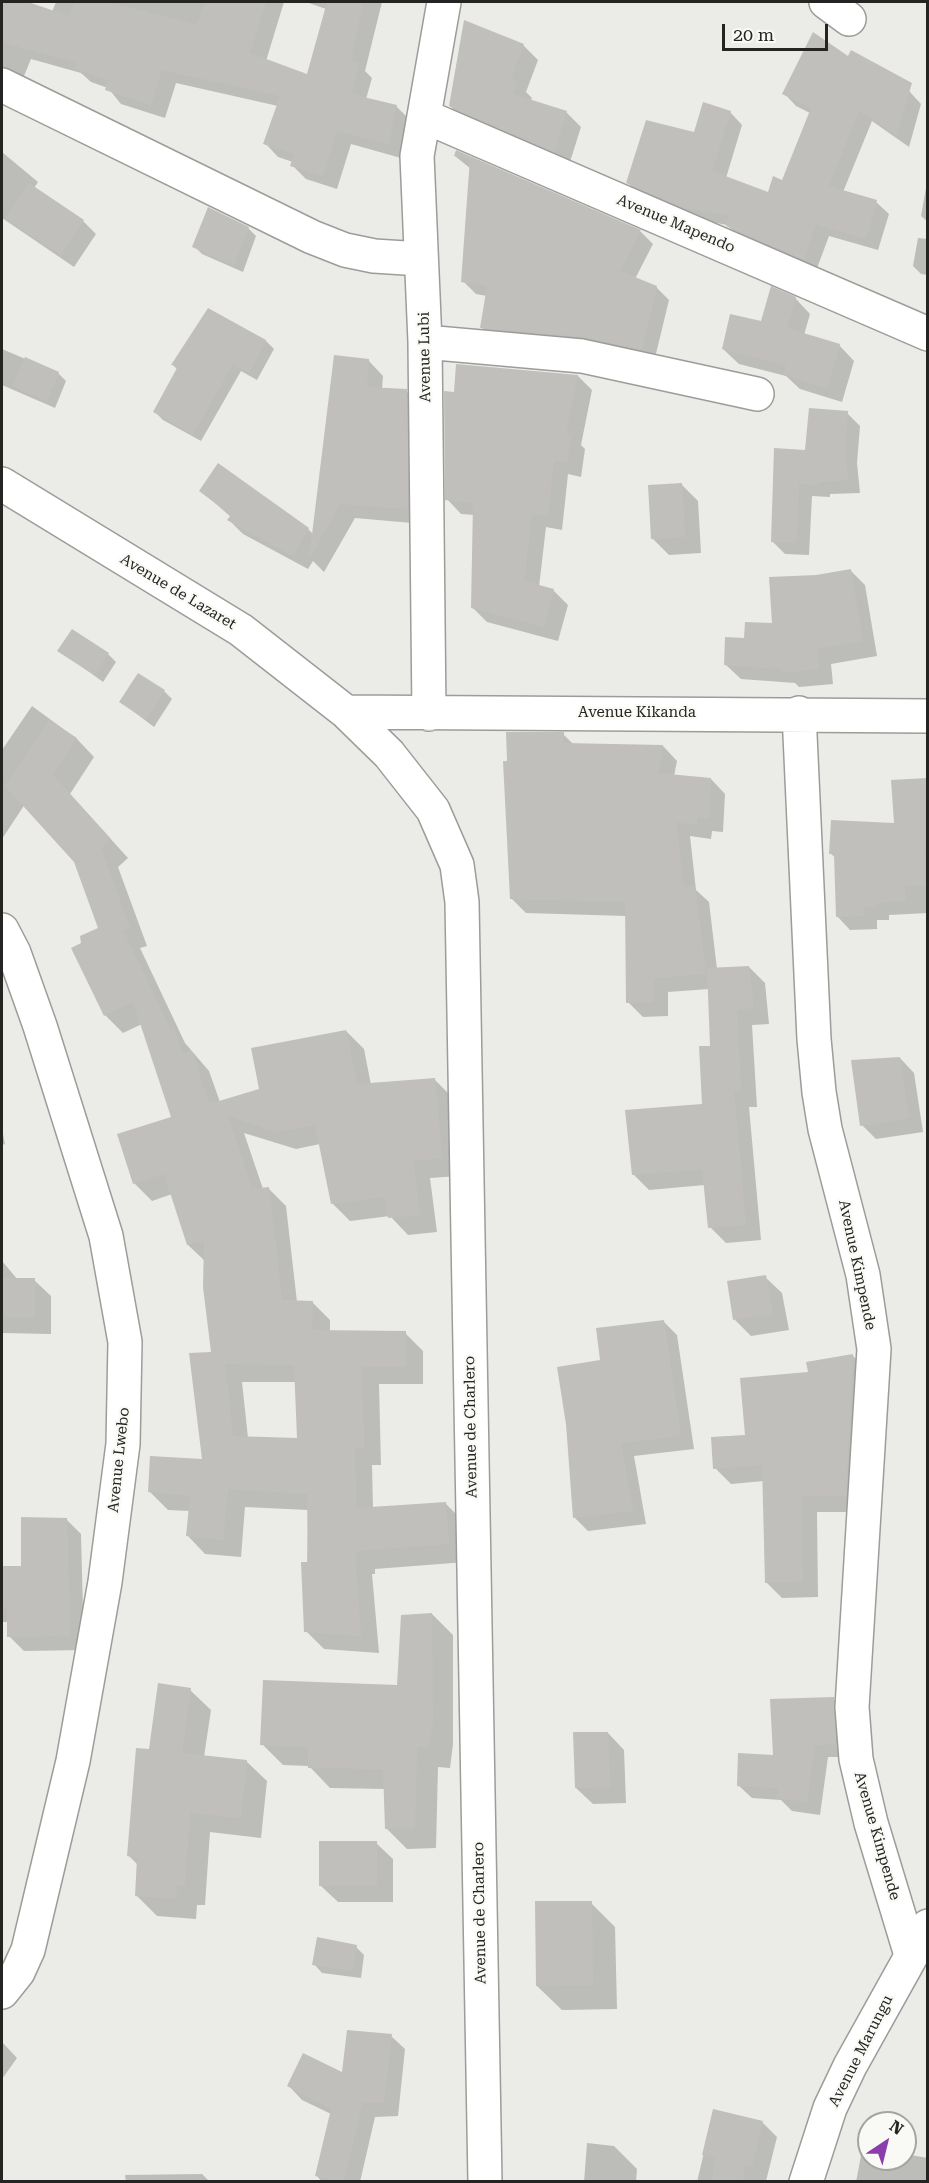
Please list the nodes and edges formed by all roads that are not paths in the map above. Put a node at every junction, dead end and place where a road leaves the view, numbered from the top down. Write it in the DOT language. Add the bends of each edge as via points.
graph roads {
  1 [pos="444,2"];
  2 [pos="2,85"];
  3 [pos="424,116"];
  4 [pos="422,259"];
  5 [pos="927,334"];
  6 [pos="425,342"];
  7 [pos="757,394"];
  8 [pos="2,484"];
  9 [pos="346,712"];
  10 [pos="799,713"];
  11 [pos="429,714"];
  12 [pos="927,716"];
  13 [pos="2,930"];
  14 [pos="927,1926"];
  15 [pos="911,1955"];
  16 [pos="2,1992"];
  17 [pos="485,2181"];
  18 [pos="807,2181"];
  1 -- 3 [label="street, Avenue Lubi"];
  2 -- 4 [label="street" via="312,237 374,256"];
  3 -- 4 [label="street, Avenue Lubi" via="417,156"];
  3 -- 5 [label="street, Avenue Mapendo"];
  4 -- 6 [label="street, Avenue Lubi"];
  6 -- 7 [label="street" via="582,356"];
  6 -- 11 [label="street, Avenue Lubi"];
  8 -- 9 [label="street, Avenue de Lazaret" via="241,630"];
  9 -- 11 [label="street, Avenue Kikanda"];
  9 -- 17 [label="street, Avenue de Charlero" via="389,754 433,810 457,865 462,902"];
  10 -- 11 [label="street, Avenue Kikanda"];
  10 -- 12 [label="street, Avenue Kikanda"];
  10 -- 15 [label="street, Avenue Kimpende" via="819,1092 862,1275 874,1349 852,1707 856,1760"];
  13 -- 16 [label="street, Avenue Lwebo" via="40,1026 106,1236 125,1342 123,1444 105,1582 73,1761 28,1950 18,1972"];
  14 -- 15 [label="street, Avenue Marungu"];
  15 -- 18 [label="street, Avenue Marungu" via="830,2109"];
}
